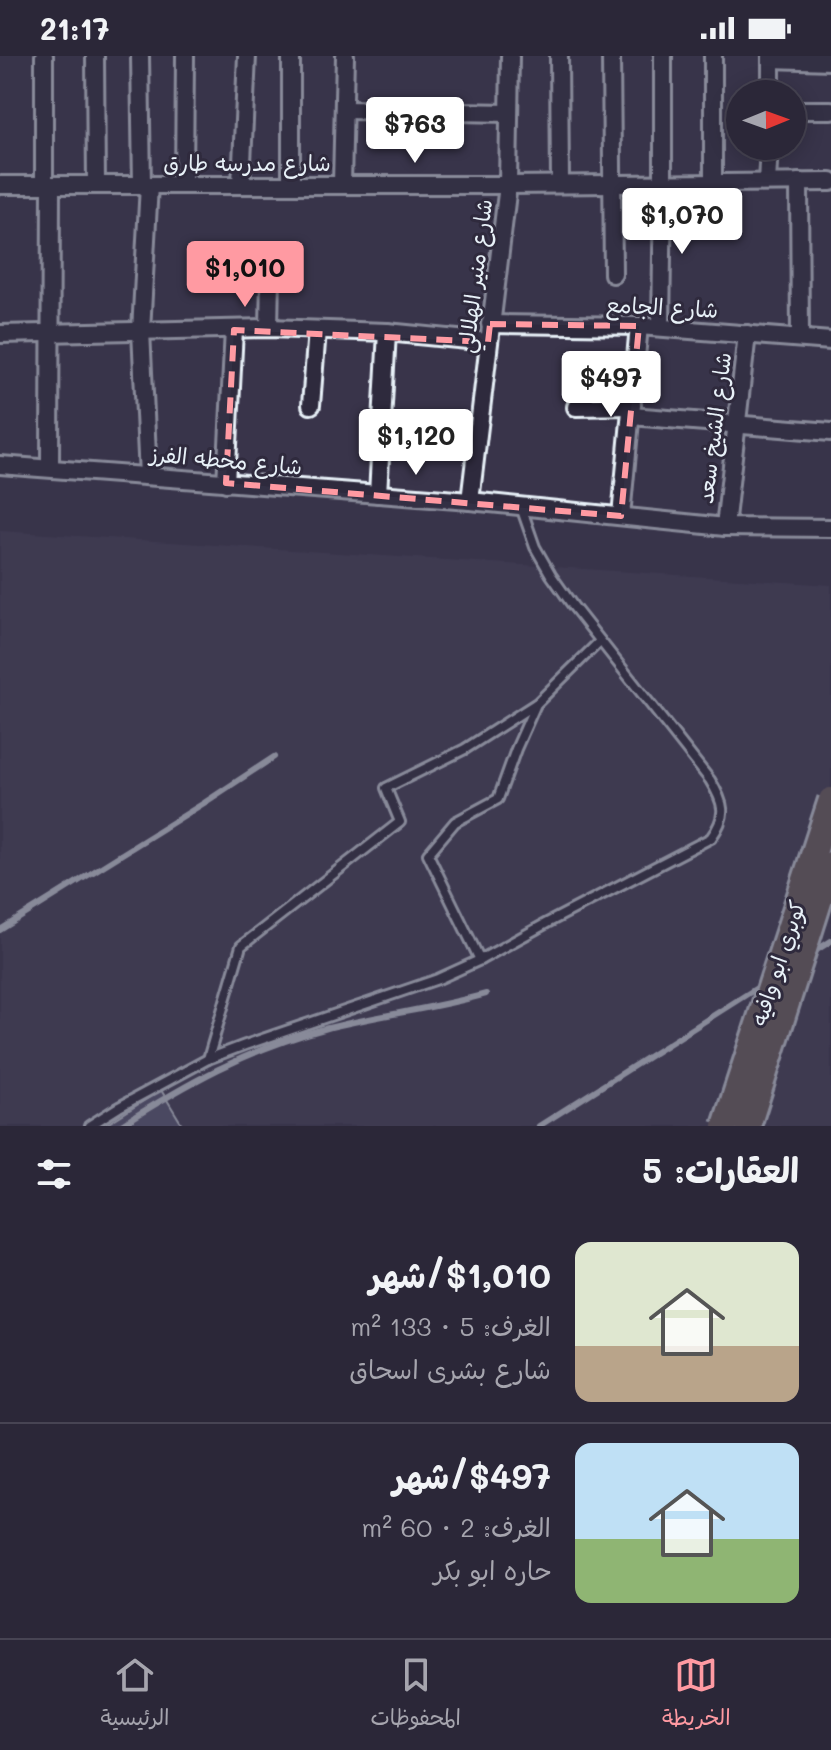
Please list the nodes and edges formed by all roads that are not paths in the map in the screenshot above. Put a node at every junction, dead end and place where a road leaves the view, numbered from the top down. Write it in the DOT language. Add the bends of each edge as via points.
graph roads {
  1 [pos="44,56"];
  2 [pos="95,56"];
  3 [pos="140,56"];
  4 [pos="185,56"];
  5 [pos="247,56"];
  6 [pos="291,56"];
  7 [pos="345,56"];
  8 [pos="510,56"];
  9 [pos="559,56"];
  10 [pos="611,56"];
  11 [pos="663,56"];
  12 [pos="713,56"];
  13 [pos="771,58"];
  14 [pos="831,61"];
  15 [pos="771,80"];
  16 [pos="345,110"];
  17 [pos="806,110"];
  18 [pos="831,110"];
  19 [pos="509,113"];
  20 [pos="768,160"];
  21 [pos="713,182"];
  22 [pos="767,182"];
  23 [pos="799,182"];
  24 [pos="831,182"];
  25 [pos="241,184"];
  26 [pos="342,184"];
  27 [pos="560,184"];
  28 [pos="612,184"];
  29 [pos="663,184"];
  30 [pos="0,185"];
  31 [pos="48,185"];
  32 [pos="96,185"];
  33 [pos="146,185"];
  34 [pos="184,185"];
  35 [pos="291,185"];
  36 [pos="508,185"];
  37 [pos="613,274"];
  38 [pos="270,276"];
  39 [pos="490,324"];
  40 [pos="639,326"];
  41 [pos="661,327"];
  42 [pos="269,328"];
  43 [pos="234,330"];
  44 [pos="317,330"];
  45 [pos="141,331"];
  46 [pos="387,332"];
  47 [pos="0,334"];
  48 [pos="51,334"];
  49 [pos="747,334"];
  50 [pos="800,338"];
  51 [pos="831,341"];
  52 [pos="488,342"];
  53 [pos="311,405"];
  54 [pos="576,407"];
  55 [pos="632,411"];
  56 [pos="737,425"];
  57 [pos="831,432"];
  58 [pos="0,465"];
  59 [pos="50,468"];
  60 [pos="148,476"];
  61 [pos="226,483"];
  62 [pos="378,494"];
  63 [pos="470,501"];
  64 [pos="521,507"];
  65 [pos="621,516"];
  66 [pos="725,527"];
  67 [pos="831,528"];
  68 [pos="600,641"];
  69 [pos="537,703"];
  70 [pos="831,800"];
  71 [pos="831,864"];
  72 [pos="480,960"];
  73 [pos="208,1059"];
  74 [pos="89,1126"];
  75 [pos="725,1126"];
  76 [pos="748,1126"];
  1 -- 31 [label="street"];
  2 -- 32 [label="street"];
  3 -- 33 [label="street"];
  4 -- 34 [label="street"];
  5 -- 25 [label="street"];
  6 -- 35 [label="street"];
  7 -- 16 [label="street"];
  8 -- 19 [label="street, شارع منير الهلالي"];
  9 -- 27 [label="street"];
  10 -- 28 [label="street"];
  11 -- 29 [label="street"];
  12 -- 21 [label="street"];
  13 -- 14 [label="street"];
  13 -- 15 [label="street"];
  16 -- 19 [label="street"];
  16 -- 26 [label="street"];
  17 -- 18 [label="street"];
  19 -- 36 [label="street, شارع منير الهلالي"];
  20 -- 22 [label="street"];
  21 -- 22 [label="street, شارع مدرسه طارق"];
  21 -- 29 [label="street, شارع مدرسه طارق"];
  22 -- 23 [label="street, شارع مدرسه طارق"];
  23 -- 24 [label="street, شارع مدرسه طارق"];
  23 -- 50 [label="street"];
  25 -- 34 [label="street, شارع مدرسه طارق"];
  25 -- 35 [label="street, شارع مدرسه طارق"];
  26 -- 35 [label="street, شارع مدرسه طارق"];
  26 -- 36 [label="street, شارع مدرسه طارق"];
  27 -- 28 [label="street, شارع مدرسه طارق"];
  27 -- 36 [label="street, شارع مدرسه طارق"];
  28 -- 29 [label="street, شارع مدرسه طارق"];
  28 -- 37 [label="street"];
  29 -- 41 [label="street"];
  30 -- 31 [label="street, شارع مدرسه طارق"];
  31 -- 32 [label="street, شارع مدرسه طارق"];
  31 -- 48 [label="street"];
  32 -- 33 [label="street, شارع مدرسه طارق"];
  33 -- 34 [label="street, شارع مدرسه طارق"];
  33 -- 45 [label="street"];
  36 -- 39 [label="street, شارع منير الهلالي"];
  38 -- 42 [label="street"];
  39 -- 40 [label="street, شارع الجامع"];
  39 -- 52 [label="street, شارع منير الهلالي"];
  40 -- 41 [label="street, شارع الجامع"];
  40 -- 55 [label="street"];
  41 -- 49 [label="street, شارع الجامع"];
  42 -- 43 [label="street"];
  42 -- 44 [label="street"];
  43 -- 45 [label="street"];
  43 -- 61 [label="street"];
  44 -- 46 [label="street"];
  44 -- 53 [label="street"];
  45 -- 48 [label="street"];
  45 -- 60 [label="street"];
  46 -- 52 [label="street"];
  46 -- 62 [label="street"];
  47 -- 48 [label="street"];
  48 -- 59 [label="street"];
  49 -- 50 [label="street, شارع الجامع"];
  49 -- 56 [label="street, شارع الشيخ سعد"];
  50 -- 51 [label="street, شارع الجامع"];
  52 -- 63 [label="street, شارع منير الهلالي"];
  54 -- 55 [label="street"];
  55 -- 56 [label="street"];
  55 -- 65 [label="street"];
  56 -- 57 [label="street"];
  56 -- 66 [label="street, شارع الشيخ سعد"];
  58 -- 59 [label="street, شارع محطه الفرز"];
  59 -- 60 [label="street, شارع محطه الفرز"];
  60 -- 61 [label="street, شارع محطه الفرز"];
  61 -- 62 [label="street, شارع محطه الفرز"];
  62 -- 63 [label="street, شارع محطه الفرز"];
  63 -- 64 [label="street, شارع محطه الفرز"];
  64 -- 65 [label="street, شارع محطه الفرز"];
  64 -- 68 [label="lane" via="551,575"];
  65 -- 66 [label="street, شارع محطه الفرز"];
  66 -- 67 [label="street, شارع محطه الفرز"];
  68 -- 69 [label="lane"];
  68 -- 72 [label="lane" via="710,780 720,797 719,828 711,838"];
  69 -- 72 [label="lane" via="498,799 455,822 428,854"];
  69 -- 73 [label="lane" via="465,749 386,788 400,822 241,946"];
  70 -- 75 [label="main road, كوبري ابو وافيه, bridge"];
  71 -- 76 [label="main road, كوبري ابو وافيه, bridge"];
  72 -- 73 [label="lane"];
  73 -- 74 [label="lane"];
}
